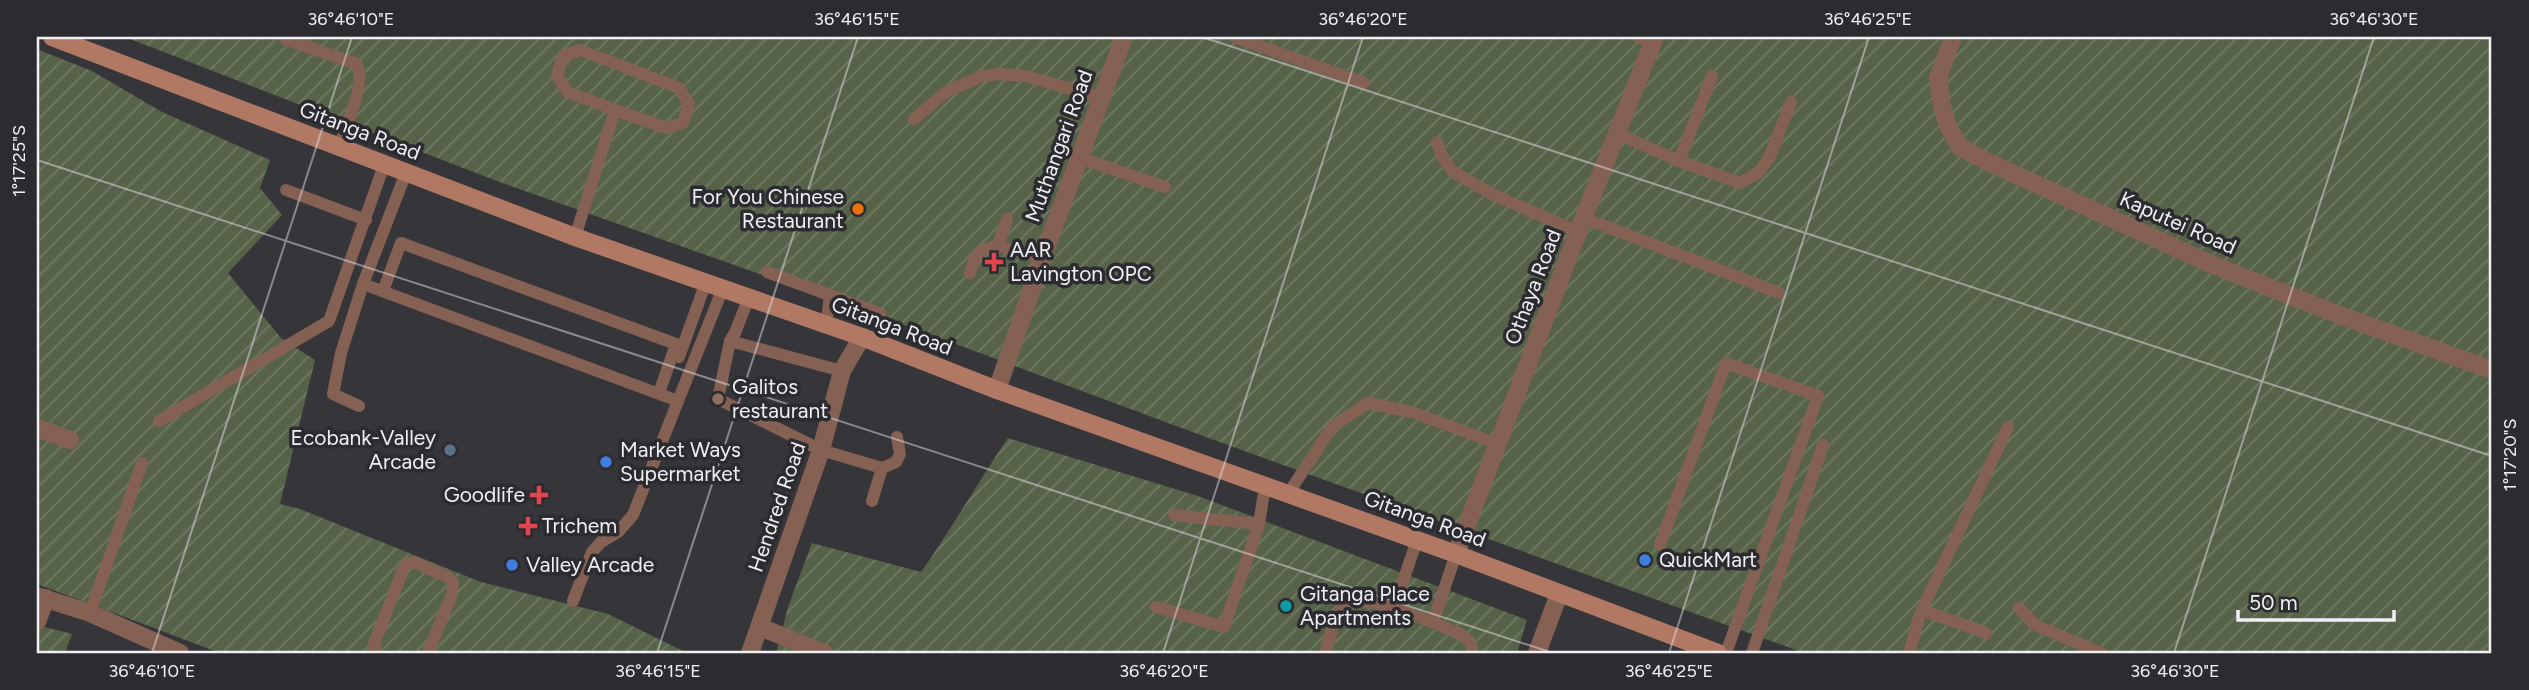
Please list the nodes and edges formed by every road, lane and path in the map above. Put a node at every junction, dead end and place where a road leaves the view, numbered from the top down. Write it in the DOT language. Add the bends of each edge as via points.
graph roads {
  1 [pos="1124,37"];
  2 [pos="1234,37"];
  3 [pos="1954,37"];
  4 [pos="60,38"];
  5 [pos="285,39"];
  6 [pos="1648,39"];
  7 [pos="1712,76"];
  8 [pos="1364,83"];
  9 [pos="1101,98"];
  10 [pos="1791,102"];
  11 [pos="615,110"];
  12 [pos="914,119"];
  13 [pos="1616,134"];
  14 [pos="1437,142"];
  15 [pos="339,147"];
  16 [pos="1080,158"];
  17 [pos="1679,161"];
  18 [pos="384,165"];
  19 [pos="405,173"];
  20 [pos="1165,187"];
  21 [pos="286,190"];
  22 [pos="1007,219"];
  23 [pos="366,220"];
  24 [pos="1581,225"];
  25 [pos="382,235"];
  26 [pos="575,237"];
  27 [pos="401,243"];
  28 [pos="998,246"];
  29 [pos="1042,259"];
  30 [pos="767,272"];
  31 [pos="970,273"];
  32 [pos="706,282"];
  33 [pos="363,284"];
  34 [pos="723,288"];
  35 [pos="383,291"];
  36 [pos="1779,293"];
  37 [pos="830,296"];
  38 [pos="749,297"];
  39 [pos="881,314"];
  40 [pos="826,325"];
  41 [pos="862,337"];
  42 [pos="730,341"];
  43 [pos="679,345"];
  44 [pos="698,352"];
  45 [pos="2492,370"];
  46 [pos="842,371"];
  47 [pos="997,390"];
  48 [pos="662,394"];
  49 [pos="678,401"];
  50 [pos="359,406"];
  51 [pos="159,421"];
  52 [pos="2008,427"];
  53 [pos="37,428"];
  54 [pos="898,437"];
  55 [pos="70,440"];
  56 [pos="1498,444"];
  57 [pos="1824,445"];
  58 [pos="821,450"];
  59 [pos="142,463"];
  60 [pos="882,468"];
  61 [pos="1265,485"];
  62 [pos="1288,494"];
  63 [pos="872,501"];
  64 [pos="1174,515"];
  65 [pos="1259,524"];
  66 [pos="1417,540"];
  67 [pos="1660,545"];
  68 [pos="1456,554"];
  69 [pos="1559,594"];
  70 [pos="41,597"];
  71 [pos="573,601"];
  72 [pos="1156,607"];
  73 [pos="1394,608"];
  74 [pos="2019,608"];
  75 [pos="1922,610"];
  76 [pos="90,613"];
  77 [pos="37,622"];
  78 [pos="1433,622"];
  79 [pos="760,627"];
  80 [pos="1986,633"];
  81 [pos="180,653"];
  82 [pos="376,653"];
  83 [pos="428,653"];
  84 [pos="750,653"];
  85 [pos="824,653"];
  86 [pos="1325,653"];
  87 [pos="1473,653"];
  88 [pos="1537,653"];
  89 [pos="1718,653"];
  90 [pos="1726,653"];
  91 [pos="1752,653"];
  92 [pos="1909,653"];
  93 [pos="2101,653"];
  1 -- 9 [label="street, Muthangari Road"];
  2 -- 8 [label="lane"];
  3 -- 45 [label="street, Kaputei Road" via="1938,78 1948,126 1960,147 2213,265"];
  4 -- 15 [label="main road, Gitanga Road"];
  5 -- 15 [label="lane" via="357,64 360,84"];
  6 -- 13 [label="street, Othaya Road"];
  7 -- 17 [label="lane"];
  9 -- 12 [label="lane" via="1026,76 982,76 946,92"];
  9 -- 16 [label="street, Muthangari Road"];
  10 -- 17 [label="lane" via="1769,158 1759,172 1740,183"];
  11 -- 11 [label="lane" via="568,92 557,76 563,56 580,51 679,88 689,104 682,123 666,128"];
  11 -- 26 [label="lane"];
  13 -- 17 [label="lane"];
  13 -- 24 [label="street, Othaya Road"];
  14 -- 24 [label="lane" via="1452,171 1492,194"];
  15 -- 18 [label="main road, Gitanga Road"];
  16 -- 20 [label="lane"];
  16 -- 29 [label="street, Muthangari Road"];
  18 -- 19 [label="main road, Gitanga Road"];
  18 -- 23 [label="lane"];
  19 -- 25 [label="lane"];
  19 -- 26 [label="main road, Gitanga Road"];
  21 -- 23 [label="lane"];
  22 -- 28 [label="lane"];
  23 -- 51 [label="lane" via="329,321"];
  24 -- 36 [label="lane"];
  24 -- 56 [label="street, Othaya Road"];
  25 -- 27 [label="lane"];
  25 -- 33 [label="lane"];
  26 -- 32 [label="main road, Gitanga Road"];
  27 -- 35 [label="lane"];
  27 -- 43 [label="lane"];
  28 -- 29 [label="lane"];
  28 -- 31 [label="lane" via="983,250"];
  29 -- 47 [label="street, Muthangari Road"];
  30 -- 37 [label="lane"];
  32 -- 34 [label="main road, Gitanga Road"];
  32 -- 43 [label="lane"];
  33 -- 35 [label="lane"];
  33 -- 50 [label="lane" via="333,394"];
  34 -- 38 [label="main road, Gitanga Road"];
  34 -- 44 [label="lane"];
  35 -- 48 [label="lane"];
  37 -- 39 [label="lane"];
  37 -- 40 [label="lane"];
  38 -- 40 [label="main road, Gitanga Road"];
  38 -- 42 [label="lane"];
  40 -- 41 [label="main road, Gitanga Road"];
  41 -- 46 [label="street, Hendred Road"];
  41 -- 47 [label="main road, Gitanga Road"];
  42 -- 46 [label="lane"];
  42 -- 58 [label="lane" via="718,399"];
  43 -- 44 [label="lane"];
  43 -- 48 [label="lane"];
  44 -- 49 [label="lane"];
  46 -- 58 [label="street, Hendred Road"];
  47 -- 61 [label="main road, Gitanga Road"];
  48 -- 49 [label="lane"];
  49 -- 71 [label="lane" via="633,514 592,552"];
  52 -- 75 [label="lane"];
  53 -- 55 [label="street"];
  54 -- 60 [label="lane" via="896,462"];
  56 -- 62 [label="lane" via="1412,412 1368,402 1332,427"];
  56 -- 68 [label="street, Othaya Road"];
  57 -- 91 [label="lane"];
  58 -- 60 [label="lane"];
  58 -- 79 [label="street, Hendred Road"];
  59 -- 76 [label="lane"];
  60 -- 63 [label="lane"];
  61 -- 62 [label="main road, Gitanga Road"];
  61 -- 65 [label="lane"];
  62 -- 66 [label="main road, Gitanga Road"];
  64 -- 65 [label="lane"];
  65 -- 72 [label="lane" via="1224,627"];
  66 -- 68 [label="main road, Gitanga Road"];
  66 -- 73 [label="lane"];
  67 -- 90 [label="lane" via="1726,363 1818,396"];
  68 -- 69 [label="main road, Gitanga Road"];
  68 -- 78 [label="lane"];
  69 -- 88 [label="street"];
  69 -- 89 [label="main road, Gitanga Road"];
  70 -- 76 [label="street"];
  70 -- 77 [label="street"];
  73 -- 78 [label="lane"];
  73 -- 86 [label="lane" via="1362,601 1345,605"];
  74 -- 93 [label="lane" via="2035,625"];
  75 -- 80 [label="lane"];
  75 -- 92 [label="lane"];
  76 -- 81 [label="street"];
  78 -- 87 [label="lane" via="1462,635"];
  79 -- 84 [label="street, Hendred Road"];
  79 -- 85 [label="street"];
  82 -- 83 [label="lane" via="374,644 404,567 414,562 453,583"];
}
